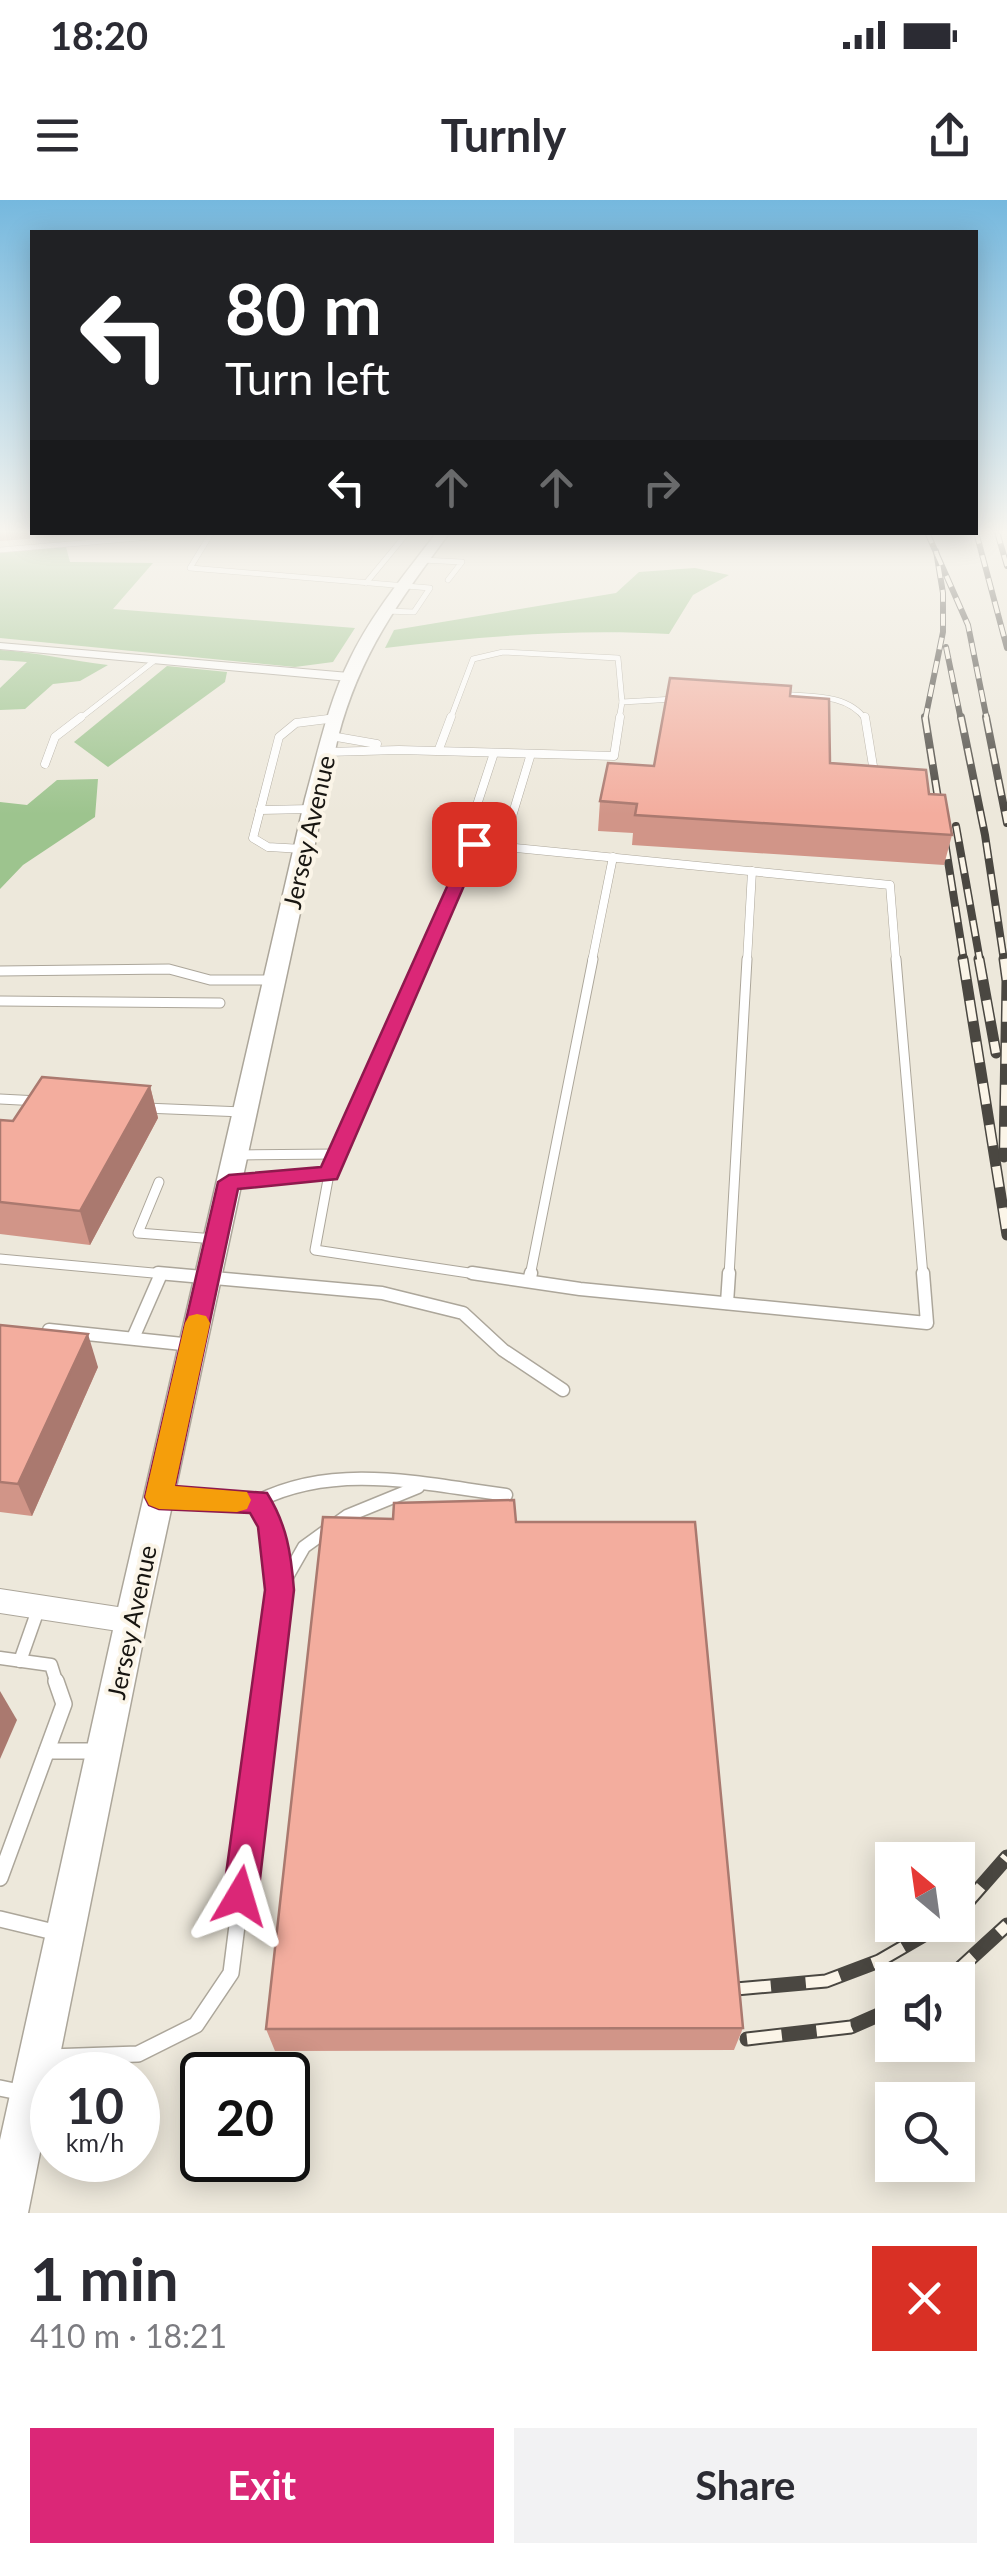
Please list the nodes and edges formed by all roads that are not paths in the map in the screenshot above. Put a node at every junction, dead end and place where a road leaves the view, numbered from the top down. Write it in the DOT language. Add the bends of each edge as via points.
graph roads {
  1 [pos="378,626"];
  2 [pos="0,646"];
  3 [pos="154,661"];
  4 [pos="349,678"];
  5 [pos="774,694"];
  6 [pos="679,699"];
  7 [pos="622,702"];
  8 [pos="332,735"];
  9 [pos="393,747"];
  10 [pos="439,749"];
  11 [pos="494,753"];
  12 [pos="530,757"];
  13 [pos="45,764"];
  14 [pos="874,772"];
  15 [pos="312,809"];
  16 [pos="260,810"];
  17 [pos="474,844"];
  18 [pos="503,846"];
  19 [pos="303,849"];
  20 [pos="614,857"];
  21 [pos="752,871"];
  22 [pos="0,971"];
  23 [pos="274,980"];
  24 [pos="0,1001"];
  25 [pos="220,1003"];
  26 [pos="0,1099"];
  27 [pos="59,1103"];
  28 [pos="138,1108"];
  29 [pos="244,1112"];
  30 [pos="338,1154"];
  31 [pos="232,1169"];
  32 [pos="329,1174"];
  33 [pos="159,1182"];
  34 [pos="216,1239"];
  35 [pos="0,1258"];
  36 [pos="160,1274"];
  37 [pos="207,1278"];
  38 [pos="529,1281"];
  39 [pos="727,1303"];
  40 [pos="38,1329"];
  41 [pos="133,1338"];
  42 [pos="192,1345"];
  43 [pos="563,1390"];
  44 [pos="420,1486"];
  45 [pos="506,1495"];
  46 [pos="159,1497"];
  47 [pos="258,1501"];
  48 [pos="280,1590"];
  49 [pos="0,1601"];
  50 [pos="39,1607"];
  51 [pos="131,1621"];
  52 [pos="0,1658"];
  53 [pos="20,1660"];
  54 [pos="104,1750"];
  55 [pos="47,1751"];
  56 [pos="0,1878"];
  57 [pos="0,1919"];
  58 [pos="64,1934"];
  59 [pos="39,2052"];
  60 [pos="142,2052"];
  61 [pos="0,2088"];
  62 [pos="30,2094"];
  63 [pos="6,2213"];
  1 -- 4 [label="street, Jersey Avenue"];
  2 -- 3 [label="street"];
  3 -- 4 [label="street"];
  3 -- 13 [label="lane" via="55,737"];
  4 -- 8 [label="street, Jersey Avenue"];
  5 -- 14 [label="lane" via="855,708 865,716"];
  6 -- 7 [label="lane"];
  7 -- 10 [label="lane" via="618,658 503,652 474,659"];
  7 -- 12 [label="lane" via="614,756"];
  8 -- 9 [label="lane"];
  8 -- 9 [label="lane"];
  8 -- 15 [label="street, Jersey Avenue"];
  8 -- 16 [label="lane" via="304,721 284,728"];
  9 -- 10 [label="lane"];
  10 -- 11 [label="lane"];
  11 -- 12 [label="lane"];
  11 -- 17 [label="lane" via="473,817"];
  12 -- 18 [label="lane"];
  15 -- 16 [label="lane"];
  15 -- 19 [label="street, Jersey Avenue"];
  16 -- 19 [label="lane" via="253,838 259,844"];
  17 -- 18 [label="lane"];
  17 -- 30 [label="lane"];
  18 -- 20 [label="lane"];
  19 -- 23 [label="street, Jersey Avenue"];
  20 -- 21 [label="lane"];
  20 -- 38 [label="lane"];
  21 -- 39 [label="lane"];
  21 -- 39 [label="lane" via="890,884 928,1323"];
  22 -- 23 [label="lane" via="168,969 210,980"];
  23 -- 29 [label="street, Jersey Avenue"];
  24 -- 25 [label="lane"];
  26 -- 27 [label="lane"];
  28 -- 29 [label="lane"];
  29 -- 31 [label="street, Jersey Avenue"];
  30 -- 31 [label="lane"];
  30 -- 32 [label="lane"];
  31 -- 32 [label="lane"];
  31 -- 34 [label="street, Jersey Avenue"];
  32 -- 38 [label="lane" via="315,1250"];
  33 -- 34 [label="lane" via="138,1234"];
  34 -- 37 [label="street, Jersey Avenue"];
  35 -- 36 [label="lane"];
  36 -- 37 [label="lane"];
  36 -- 41 [label="lane"];
  37 -- 42 [label="street, Jersey Avenue"];
  37 -- 43 [label="lane" via="382,1294 463,1313"];
  38 -- 39 [label="lane"];
  40 -- 41 [label="lane"];
  41 -- 42 [label="lane"];
  42 -- 46 [label="street, Jersey Avenue"];
  44 -- 45 [label="lane"];
  44 -- 47 [label="lane" via="372,1476 293,1486"];
  44 -- 48 [label="lane" via="348,1516 304,1548"];
  46 -- 47 [label="lane"];
  46 -- 51 [label="street, Jersey Avenue"];
  47 -- 48 [label="lane" via="272,1524"];
  48 -- 60 [label="lane" via="230,1973 196,2026"];
  49 -- 50 [label="street"];
  50 -- 51 [label="street"];
  50 -- 53 [label="lane"];
  51 -- 54 [label="street, Jersey Avenue"];
  52 -- 53 [label="lane"];
  53 -- 55 [label="lane" via="51,1665 64,1704"];
  54 -- 55 [label="lane"];
  54 -- 58 [label="street, Jersey Avenue"];
  55 -- 56 [label="lane"];
  57 -- 58 [label="lane"];
  58 -- 59 [label="street, Jersey Avenue"];
  61 -- 62 [label="lane"];
  62 -- 63 [label="street, Jersey Avenue"];
}
